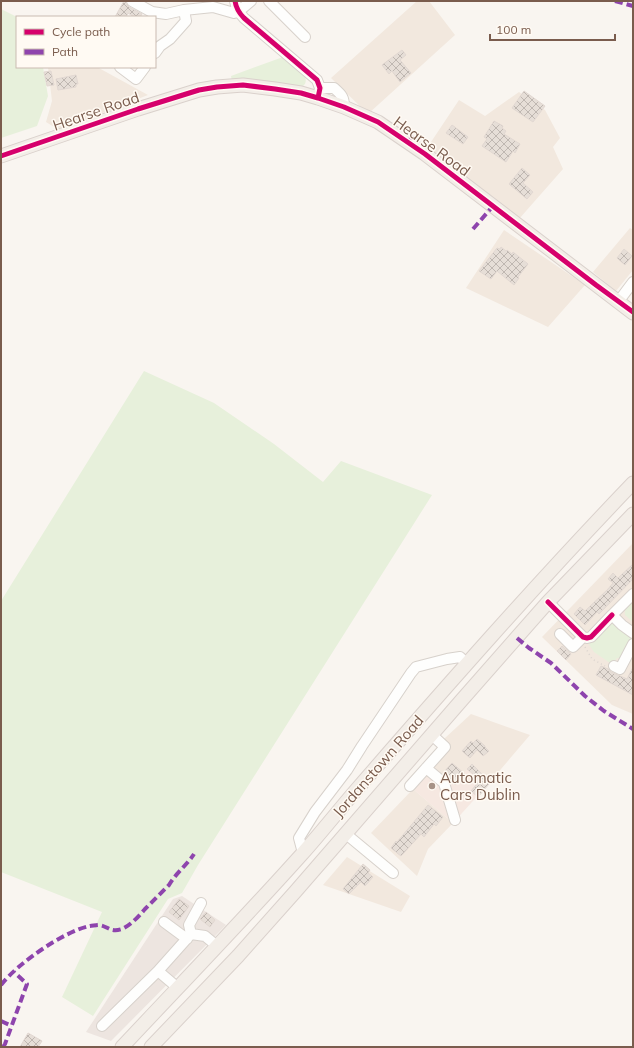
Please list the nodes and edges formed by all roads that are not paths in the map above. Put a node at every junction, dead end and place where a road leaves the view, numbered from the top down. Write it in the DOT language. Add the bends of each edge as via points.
graph roads {
  1 [pos="132,1"];
  2 [pos="235,1"];
  3 [pos="251,1"];
  4 [pos="270,1"];
  5 [pos="184,10"];
  6 [pos="238,12"];
  7 [pos="154,15"];
  8 [pos="305,37"];
  9 [pos="156,52"];
  10 [pos="121,68"];
  11 [pos="144,68"];
  12 [pos="320,93"];
  13 [pos="1,156"];
  14 [pos="633,282"];
  15 [pos="618,302"];
  16 [pos="633,313"];
  17 [pos="633,483"];
  18 [pos="633,514"];
  19 [pos="633,594"];
  20 [pos="548,602"];
  21 [pos="612,615"];
  22 [pos="633,633"];
  23 [pos="560,634"];
  24 [pos="583,637"];
  25 [pos="633,644"];
  26 [pos="467,664"];
  27 [pos="614,666"];
  28 [pos="432,735"];
  29 [pos="426,768"];
  30 [pos="410,786"];
  31 [pos="455,820"];
  32 [pos="346,834"];
  33 [pos="303,853"];
  34 [pos="393,873"];
  35 [pos="201,903"];
  36 [pos="164,922"];
  37 [pos="189,936"];
  38 [pos="217,946"];
  39 [pos="158,971"];
  40 [pos="178,988"];
  41 [pos="102,1026"];
  42 [pos="122,1047"];
  43 [pos="151,1047"];
  1 -- 7 [label="street"];
  2 -- 6 [label="street"];
  3 -- 6 [label="street"];
  4 -- 8 [label="street"];
  5 -- 6 [label="street" via="213,6"];
  5 -- 7 [label="street"];
  5 -- 9 [label="street" via="186,21"];
  6 -- 12 [label="street" via="250,25 317,80"];
  10 -- 11 [label="street" via="136,79"];
  12 -- 13 [label="main road, Hearse Road" via="243,85 199,90"];
  12 -- 15 [label="main road, Hearse Road" via="378,122 425,154"];
  14 -- 15 [label="street"];
  15 -- 16 [label="main road, Hearse Road"];
  17 -- 26 [label="main road, Jordanstown Road"];
  18 -- 20 [label="main road, Jordanstown Road"];
  19 -- 21 [label="street"];
  20 -- 24 [label="street"];
  20 -- 28 [label="main road, Jordanstown Road"];
  21 -- 22 [label="street"];
  21 -- 24 [label="street" via="591,637"];
  23 -- 24 [label="street" via="573,647"];
  25 -- 27 [label="street" via="620,669"];
  26 -- 33 [label="main road, Jordanstown Road"];
  26 -- 33 [label="street" via="460,658 416,667 299,838"];
  28 -- 29 [label="street" via="445,747"];
  28 -- 32 [label="main road, Jordanstown Road"];
  29 -- 30 [label="street"];
  29 -- 31 [label="street" via="444,783"];
  32 -- 34 [label="street"];
  32 -- 43 [label="main road, Jordanstown Road" via="238,956"];
  33 -- 38 [label="main road, Jordanstown Road"];
  35 -- 37 [label="street" via="188,925"];
  36 -- 37 [label="street"];
  37 -- 38 [label="street" via="205,936"];
  37 -- 39 [label="street"];
  38 -- 40 [label="main road, Jordanstown Road"];
  39 -- 40 [label="street"];
  39 -- 41 [label="street"];
  40 -- 42 [label="main road, Jordanstown Road"];
}
